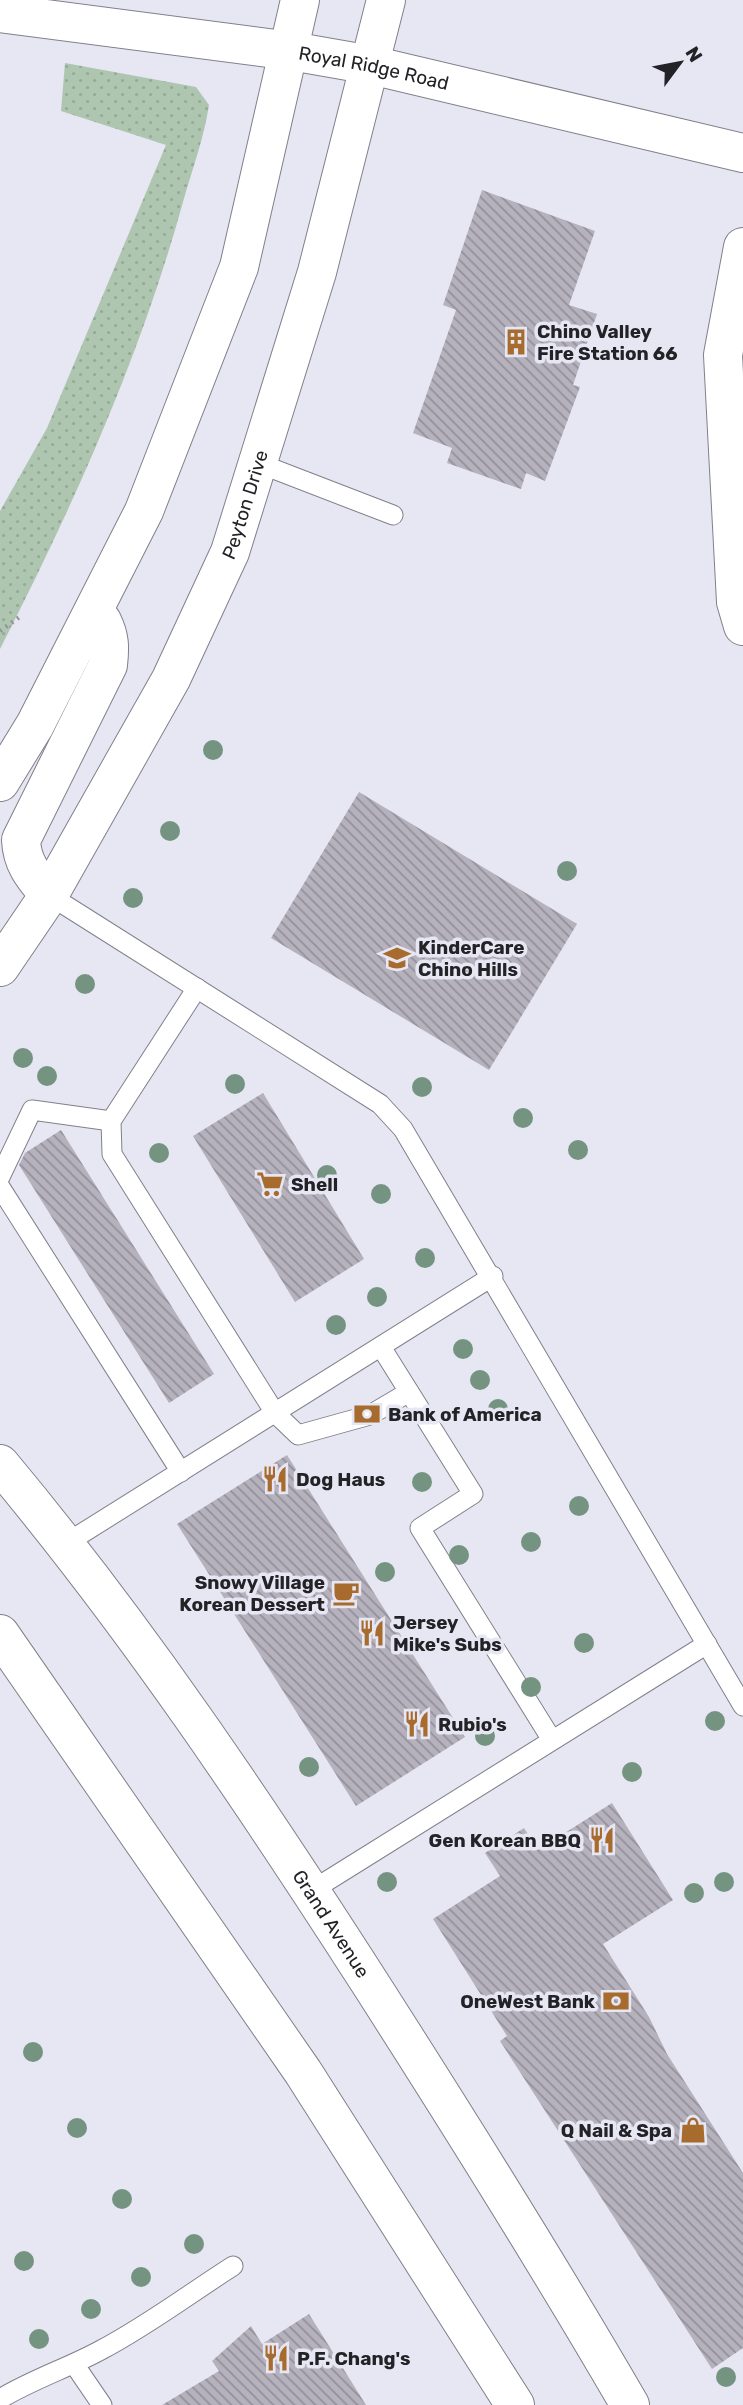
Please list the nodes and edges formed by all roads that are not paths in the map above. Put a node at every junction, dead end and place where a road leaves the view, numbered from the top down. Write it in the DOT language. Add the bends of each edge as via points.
graph roads {
  1 [pos="300,0"];
  2 [pos="386,0"];
  3 [pos="0,13"];
  4 [pos="291,51"];
  5 [pos="371,65"];
  6 [pos="743,153"];
  7 [pos="743,247"];
  8 [pos="258,463"];
  9 [pos="393,515"];
  10 [pos="91,617"];
  11 [pos="743,626"];
  12 [pos="0,782"];
  13 [pos="49,895"];
  14 [pos="0,967"];
  15 [pos="197,988"];
  16 [pos="111,1121"];
  17 [pos="0,1177"];
  18 [pos="0,1187"];
  19 [pos="493,1276"];
  20 [pos="381,1347"];
  21 [pos="409,1392"];
  22 [pos="275,1413"];
  23 [pos="0,1464"];
  24 [pos="181,1472"];
  25 [pos="65,1544"];
  26 [pos="0,1634"];
  27 [pos="707,1644"];
  28 [pos="743,1706"];
  29 [pos="552,1740"];
  30 [pos="311,1891"];
  31 [pos="233,2266"];
  32 [pos="74,2364"];
  33 [pos="0,2399"];
  34 [pos="102,2405"];
  35 [pos="514,2405"];
  36 [pos="630,2405"];
  1 -- 4 [label="main road"];
  2 -- 5 [label="main road, Peyton Drive"];
  3 -- 4 [label="main road, Royal Ridge Road"];
  4 -- 5 [label="main road, Royal Ridge Road"];
  4 -- 10 [label="main road" via="239,267 144,511"];
  5 -- 6 [label="main road, Royal Ridge Road"];
  5 -- 8 [label="main road, Peyton Drive" via="317,272"];
  7 -- 11 [label="main road" via="723,355 736,602"];
  8 -- 9 [label="lane"];
  8 -- 13 [label="main road, Peyton Drive" via="230,552 171,679"];
  10 -- 12 [label="main road"];
  10 -- 13 [label="main road" via="102,621 108,632 108,665 21,841 28,869"];
  13 -- 14 [label="main road, Peyton Drive"];
  13 -- 15 [label="lane"];
  15 -- 16 [label="lane"];
  15 -- 19 [label="lane" via="380,1104 403,1129"];
  16 -- 17 [label="lane" via="32,1110"];
  16 -- 22 [label="lane" via="112,1154"];
  18 -- 24 [label="lane"];
  19 -- 20 [label="lane"];
  19 -- 27 [label="lane"];
  20 -- 21 [label="lane"];
  20 -- 22 [label="lane"];
  21 -- 22 [label="lane" via="370,1415 298,1435"];
  21 -- 29 [label="lane" via="473,1494 420,1528"];
  22 -- 24 [label="lane"];
  23 -- 25 [label="main road, Grand Avenue"];
  24 -- 25 [label="lane"];
  25 -- 30 [label="main road, Grand Avenue" via="217,1748"];
  26 -- 35 [label="main road" via="290,2053"];
  27 -- 28 [label="lane"];
  27 -- 29 [label="lane"];
  29 -- 30 [label="lane"];
  30 -- 36 [label="main road, Grand Avenue" via="430,2076"];
  31 -- 32 [label="lane"];
  32 -- 33 [label="lane" via="31,2380"];
  32 -- 34 [label="lane"];
}
